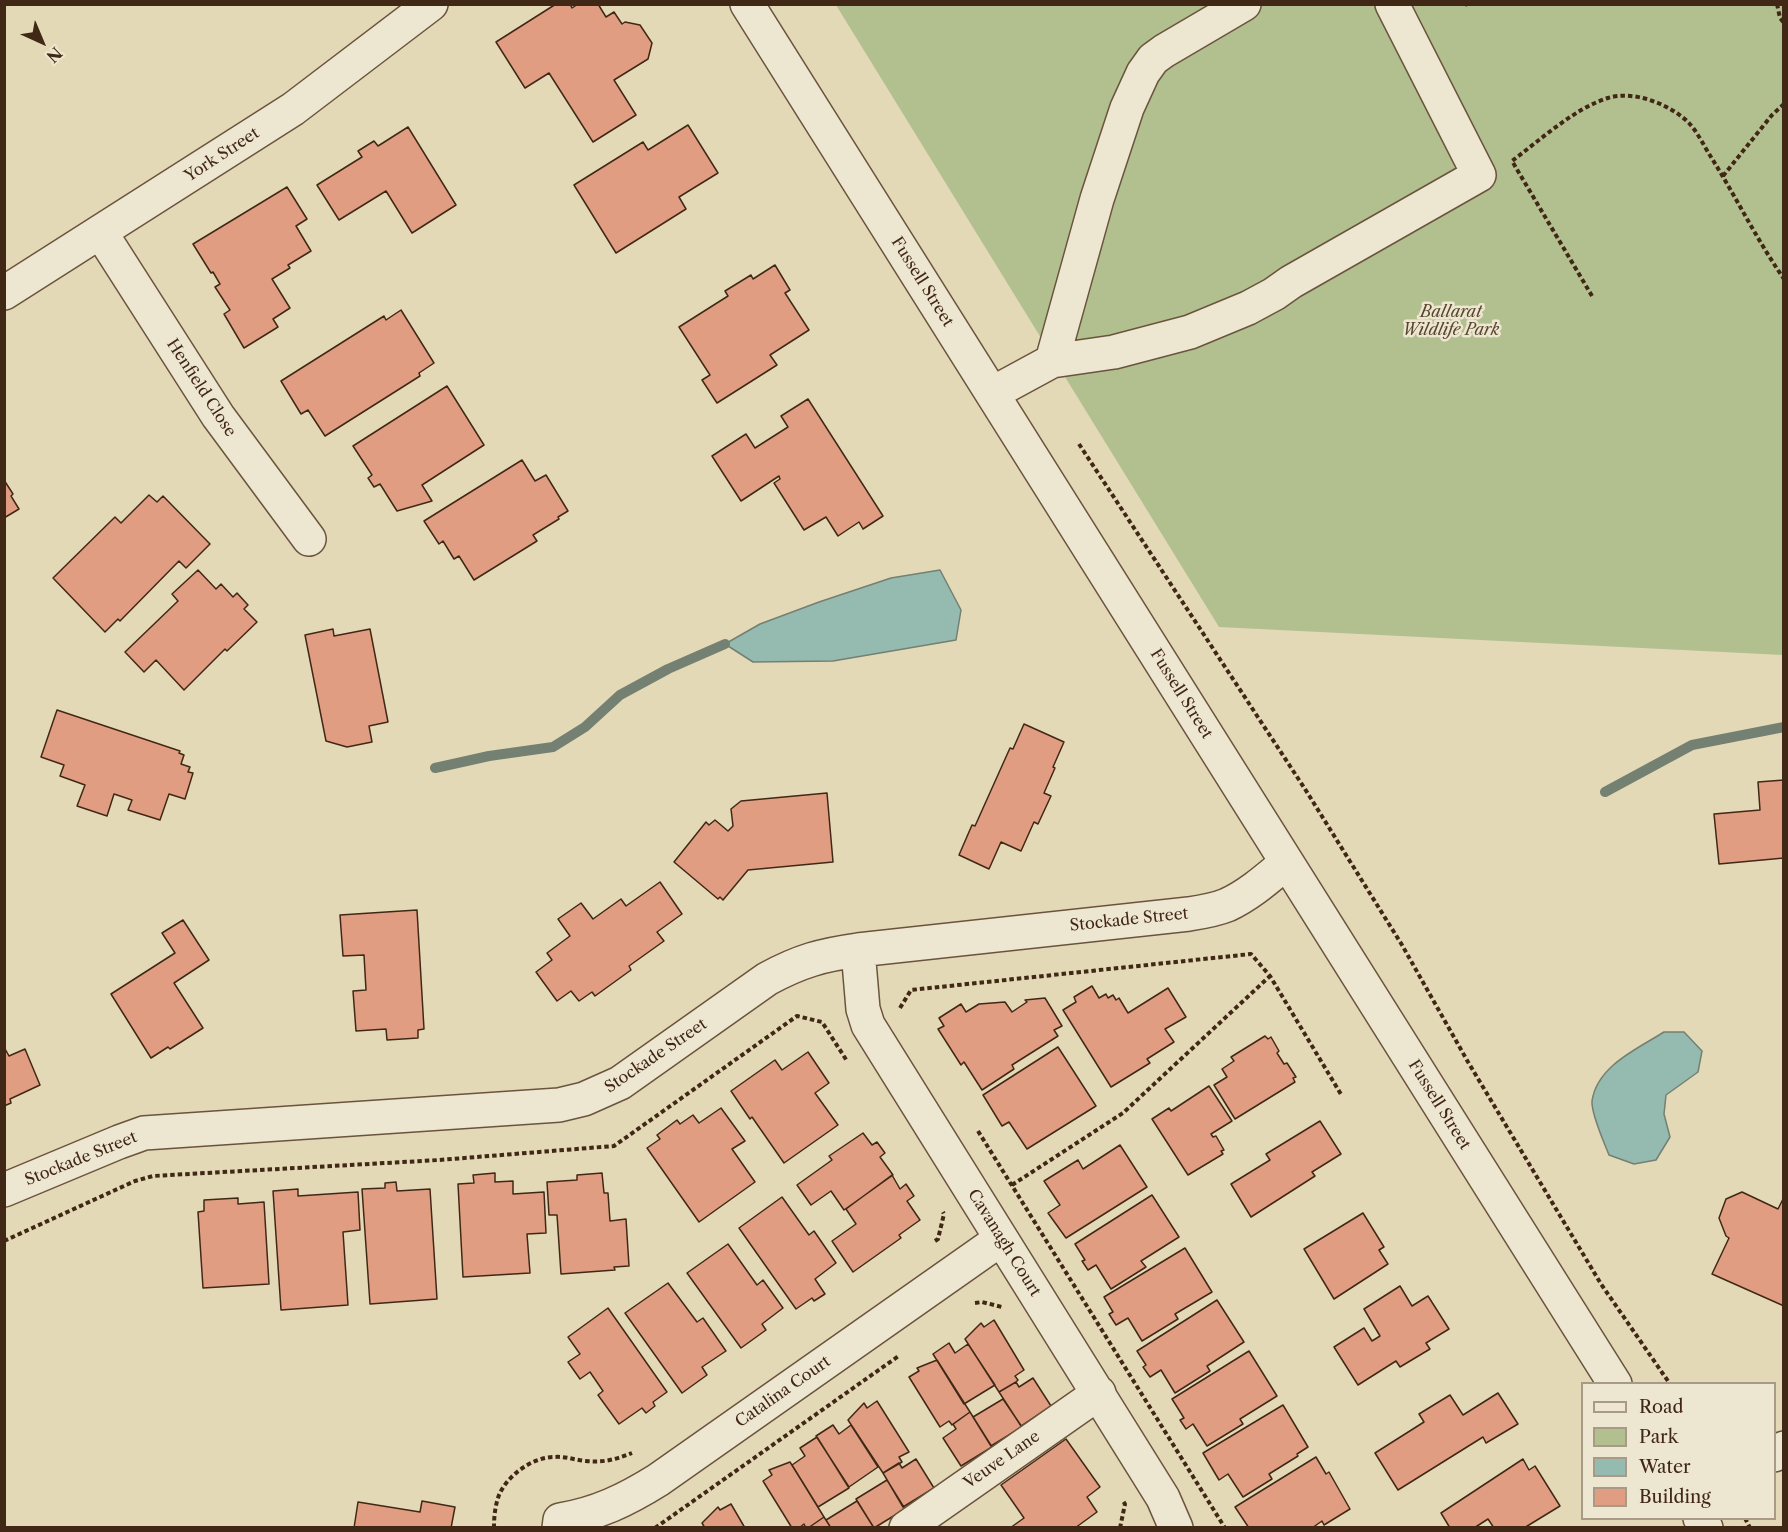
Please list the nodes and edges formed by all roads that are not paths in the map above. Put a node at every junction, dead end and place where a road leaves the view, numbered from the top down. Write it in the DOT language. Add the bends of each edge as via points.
graph roads {
  1 [pos="431,4"];
  2 [pos="747,4"];
  3 [pos="1244,4"];
  4 [pos="1392,4"];
  5 [pos="101,233"];
  6 [pos="4,293"];
  7 [pos="1052,361"];
  8 [pos="993,393"];
  9 [pos="309,539"];
  10 [pos="1286,863"];
  11 [pos="858,950"];
  12 [pos="4,1190"];
  13 [pos="1001,1239"];
  14 [pos="1614,1382"];
  15 [pos="1099,1393"];
  16 [pos="559,1527"];
  17 [pos="906,1527"];
  18 [pos="1176,1527"];
  1 -- 5 [label="street, York Street" via="293,109"];
  2 -- 8 [label="street, Fussell Street"];
  3 -- 7 [label="street" via="1164,51 1143,73 1127,108 1097,199"];
  4 -- 7 [label="street" via="1479,175 1274,294 1216,322 1150,344"];
  5 -- 6 [label="street, York Street"];
  5 -- 9 [label="street, Henfield Close" via="218,416"];
  7 -- 8 [label="street"];
  8 -- 10 [label="street, Fussell Street"];
  10 -- 11 [label="street, Stockade Street" via="1244,896 1208,911"];
  10 -- 14 [label="street, Fussell Street"];
  11 -- 12 [label="street, Stockade Street" via="790,966 620,1083 584,1100 559,1105 144,1133"];
  11 -- 13 [label="street, Cavanagh Court" via="868,1025"];
  13 -- 15 [label="street, Cavanagh Court"];
  13 -- 16 [label="street, Catalina Court" via="658,1480 607,1508 560,1520"];
  15 -- 17 [label="street, Veuve Lane"];
  15 -- 18 [label="street, Cavanagh Court" via="1163,1498"];
}
